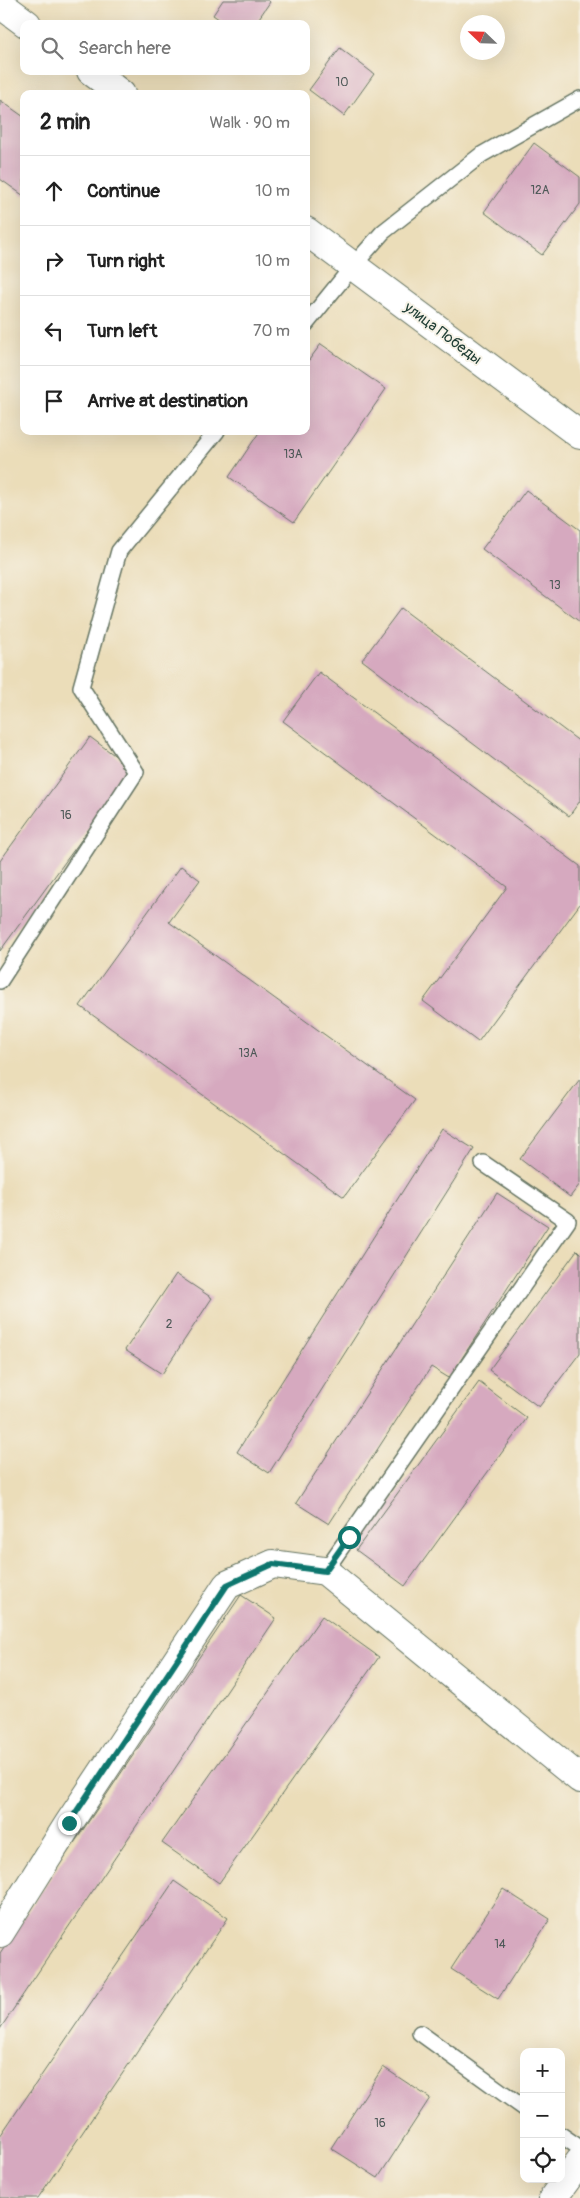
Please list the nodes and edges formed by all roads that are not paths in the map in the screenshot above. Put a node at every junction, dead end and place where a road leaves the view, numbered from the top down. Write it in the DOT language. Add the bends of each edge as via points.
graph roads {
  1 [pos="0,4"];
  2 [pos="22,20"];
  3 [pos="96,75"];
  4 [pos="116,90"];
  5 [pos="580,99"];
  6 [pos="310,234"];
  7 [pos="353,266"];
  8 [pos="310,319"];
  9 [pos="214,435"];
  10 [pos="580,435"];
  11 [pos="0,981"];
  12 [pos="483,1163"];
  13 [pos="325,1571"];
  14 [pos="580,1780"];
  15 [pos="0,1933"];
  16 [pos="420,2033"];
  17 [pos="520,2105"];
  18 [pos="565,2137"];
  19 [pos="580,2148"];
  20 [pos="580,2161"];
  21 [pos="553,2198"];
  1 -- 2 [label="street"];
  3 -- 4 [label="street"];
  5 -- 7 [label="lane" via="481,156 383,232"];
  6 -- 7 [label="street, улица Победы"];
  7 -- 8 [label="lane"];
  7 -- 10 [label="street, улица Победы"];
  9 -- 11 [label="lane" via="119,551 82,687 136,772"];
  12 -- 13 [label="lane" via="568,1221"];
  13 -- 14 [label="street"];
  13 -- 15 [label="street" via="273,1564 227,1585"];
  16 -- 17 [label="lane"];
  18 -- 19 [label="lane"];
  20 -- 21 [label="street"];
}
